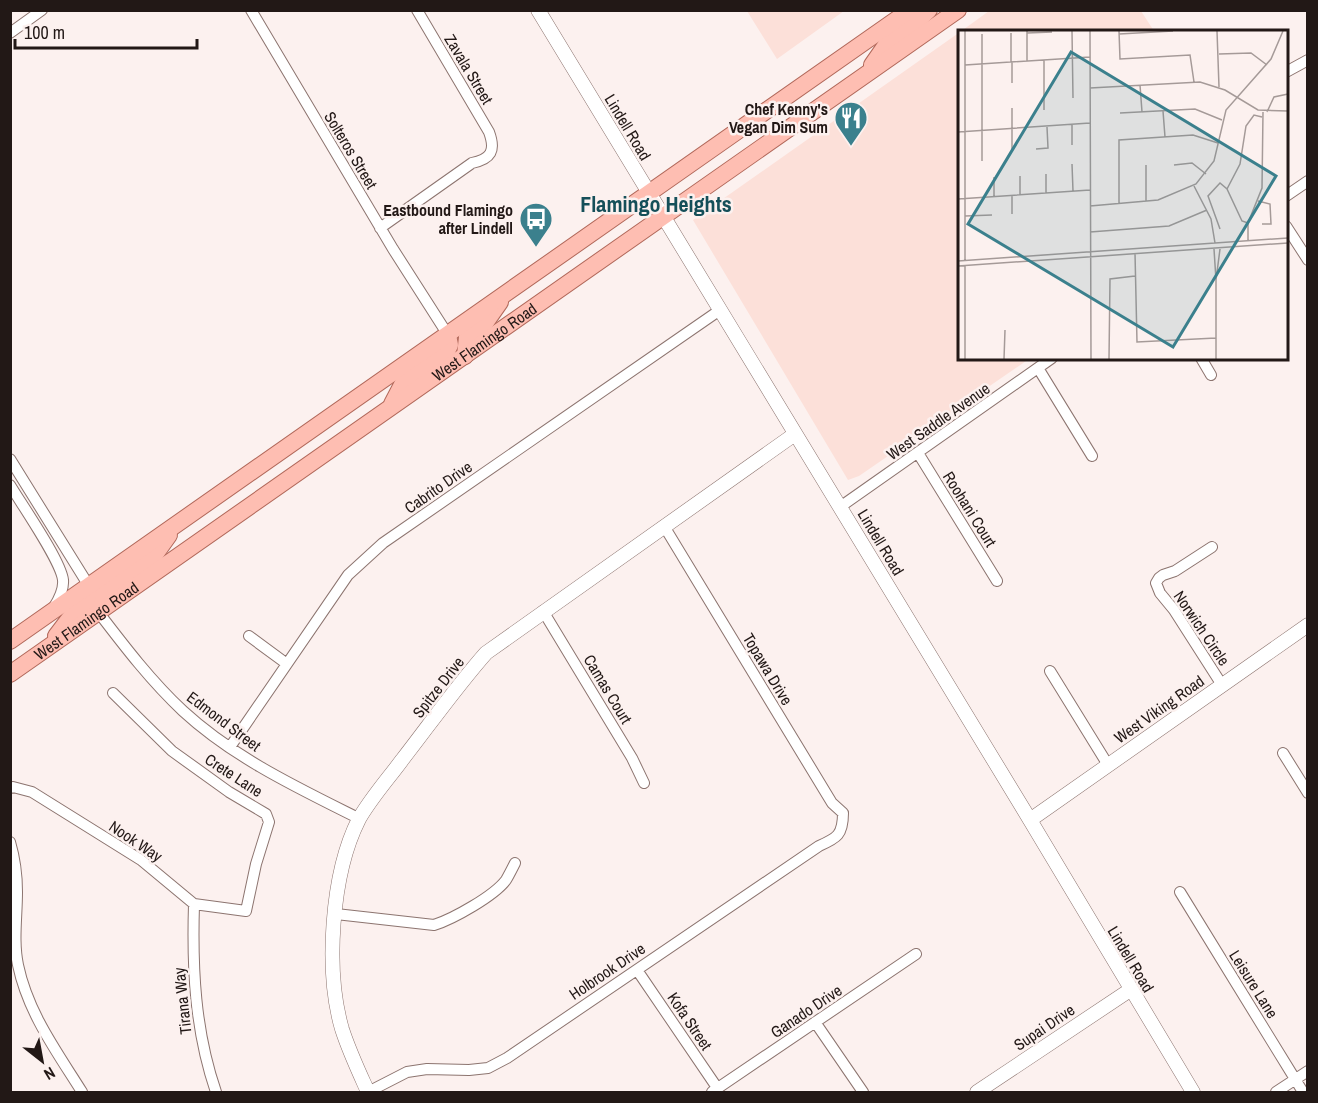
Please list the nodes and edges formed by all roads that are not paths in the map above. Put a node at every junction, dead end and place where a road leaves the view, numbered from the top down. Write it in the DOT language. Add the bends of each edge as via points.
graph roads {
  1 [pos="42,10"];
  2 [pos="250,10"];
  3 [pos="417,10"];
  4 [pos="538,10"];
  5 [pos="910,10"];
  6 [pos="929,10"];
  7 [pos="958,10"];
  8 [pos="10,33"];
  9 [pos="1308,60"];
  10 [pos="1288,71"];
  11 [pos="864,75"];
  12 [pos="1308,181"];
  13 [pos="649,193"];
  14 [pos="1288,195"];
  15 [pos="663,217"];
  16 [pos="380,228"];
  17 [pos="1288,228"];
  18 [pos="1308,260"];
  19 [pos="506,294"];
  20 [pos="720,310"];
  21 [pos="448,334"];
  22 [pos="465,356"];
  23 [pos="1049,360"];
  24 [pos="1202,360"];
  25 [pos="1038,368"];
  26 [pos="1211,375"];
  27 [pos="391,408"];
  28 [pos="795,434"];
  29 [pos="918,453"];
  30 [pos="1092,456"];
  31 [pos="10,459"];
  32 [pos="10,485"];
  33 [pos="840,507"];
  34 [pos="176,525"];
  35 [pos="664,526"];
  36 [pos="1212,547"];
  37 [pos="997,581"];
  38 [pos="89,586"];
  39 [pos="543,611"];
  40 [pos="51,612"];
  41 [pos="99,613"];
  42 [pos="1308,625"];
  43 [pos="249,636"];
  44 [pos="10,641"];
  45 [pos="46,649"];
  46 [pos="287,663"];
  47 [pos="1050,671"];
  48 [pos="10,674"];
  49 [pos="1222,685"];
  50 [pos="113,693"];
  51 [pos="230,747"];
  52 [pos="1283,753"];
  53 [pos="1108,765"];
  54 [pos="644,783"];
  55 [pos="10,788"];
  56 [pos="1308,793"];
  57 [pos="360,819"];
  58 [pos="1030,820"];
  59 [pos="843,826"];
  60 [pos="10,842"];
  61 [pos="515,863"];
  62 [pos="1180,892"];
  63 [pos="194,904"];
  64 [pos="336,914"];
  65 [pos="13,930"];
  66 [pos="916,954"];
  67 [pos="637,970"];
  68 [pos="1130,990"];
  69 [pos="815,1023"];
  70 [pos="1308,1071"];
  71 [pos="1295,1079"];
  72 [pos="715,1091"];
  73 [pos="82,1092"];
  74 [pos="216,1092"];
  75 [pos="368,1092"];
  76 [pos="862,1092"];
  77 [pos="977,1092"];
  78 [pos="1193,1092"];
  79 [pos="1276,1092"];
  80 [pos="1303,1092"];
  1 -- 8 [label="street"];
  2 -- 16 [label="street, Solteros Street"];
  3 -- 16 [label="street, Zavala Street" via="494,144 483,161 472,163"];
  4 -- 13 [label="street, Lindell Road"];
  5 -- 13 [label="main road, West Flamingo Road"];
  6 -- 11 [label="main road" via="888,42"];
  7 -- 11 [label="main road, West Flamingo Road"];
  9 -- 10 [label="street"];
  11 -- 15 [label="main road, West Flamingo Road"];
  12 -- 14 [label="street"];
  13 -- 15 [label="street, Lindell Road"];
  13 -- 19 [label="main road, West Flamingo Road"];
  15 -- 20 [label="street, Lindell Road"];
  15 -- 22 [label="main road, West Flamingo Road"];
  16 -- 21 [label="street, Solteros Street"];
  17 -- 18 [label="street"];
  19 -- 21 [label="main road, West Flamingo Road"];
  19 -- 22 [label="main road" via="486,322 467,337"];
  20 -- 28 [label="street, Lindell Road"];
  20 -- 46 [label="street, Cabrito Drive" via="362,560"];
  21 -- 27 [label="main road" via="448,349 404,381"];
  21 -- 34 [label="main road, West Flamingo Road"];
  22 -- 27 [label="main road, West Flamingo Road"];
  23 -- 25 [label="street, West Saddle Avenue"];
  24 -- 26 [label="street"];
  25 -- 29 [label="street, West Saddle Avenue"];
  25 -- 30 [label="street"];
  27 -- 41 [label="main road, West Flamingo Road"];
  28 -- 33 [label="street, Lindell Road"];
  28 -- 35 [label="street, Spitze Drive"];
  29 -- 33 [label="street, West Saddle Avenue"];
  29 -- 37 [label="street, Roohani Court"];
  31 -- 38 [label="street"];
  32 -- 40 [label="street" via="63,577 61,593"];
  33 -- 58 [label="street, Lindell Road"];
  34 -- 38 [label="main road, West Flamingo Road"];
  34 -- 41 [label="main road" via="154,556 97,598"];
  35 -- 39 [label="street, Spitze Drive"];
  35 -- 59 [label="street, Topawa Drive" via="832,803 843,813"];
  36 -- 49 [label="street, Norwich Circle" via="1156,583"];
  38 -- 40 [label="main road, West Flamingo Road"];
  38 -- 45 [label="main road" via="86,605 72,615"];
  39 -- 54 [label="street, Camas Court"];
  39 -- 57 [label="street, Spitze Drive" via="486,653"];
  40 -- 44 [label="main road, West Flamingo Road"];
  41 -- 45 [label="main road, West Flamingo Road"];
  41 -- 51 [label="street, Edmond Street" via="149,677"];
  42 -- 49 [label="street, West Viking Road"];
  43 -- 46 [label="street"];
  45 -- 48 [label="main road, West Flamingo Road"];
  46 -- 51 [label="street, Cabrito Drive"];
  47 -- 53 [label="street"];
  49 -- 53 [label="street, West Viking Road"];
  50 -- 63 [label="street, Crete Lane" via="172,751 266,814 269,822 246,911"];
  51 -- 57 [label="street, Edmond Street" via="267,772"];
  52 -- 56 [label="street"];
  53 -- 58 [label="street, West Viking Road"];
  55 -- 63 [label="street, Nook Way" via="32,792 141,860"];
  57 -- 64 [label="street, Spitze Drive" via="339,882"];
  58 -- 68 [label="street, Lindell Road"];
  59 -- 67 [label="street, Holbrook Drive" via="836,838"];
  60 -- 65 [label="street" via="16,872"];
  61 -- 64 [label="street" via="496,890 449,920 434,925"];
  62 -- 71 [label="street, Leisure Lane"];
  63 -- 74 [label="street, Tirana Way" via="195,998 204,1053"];
  64 -- 75 [label="street, Spitze Drive" via="332,953 335,993 342,1028"];
  65 -- 73 [label="street" via="18,965 32,1008"];
  66 -- 69 [label="street, Ganado Drive"];
  67 -- 72 [label="street, Kofa Street"];
  67 -- 75 [label="street, Holbrook Drive" via="488,1068 407,1072"];
  68 -- 77 [label="street, Supai Drive"];
  68 -- 78 [label="street, Lindell Road"];
  69 -- 72 [label="street, Ganado Drive"];
  69 -- 76 [label="street"];
  70 -- 71 [label="street"];
  71 -- 79 [label="street"];
  71 -- 80 [label="street, Leisure Lane"];
}
